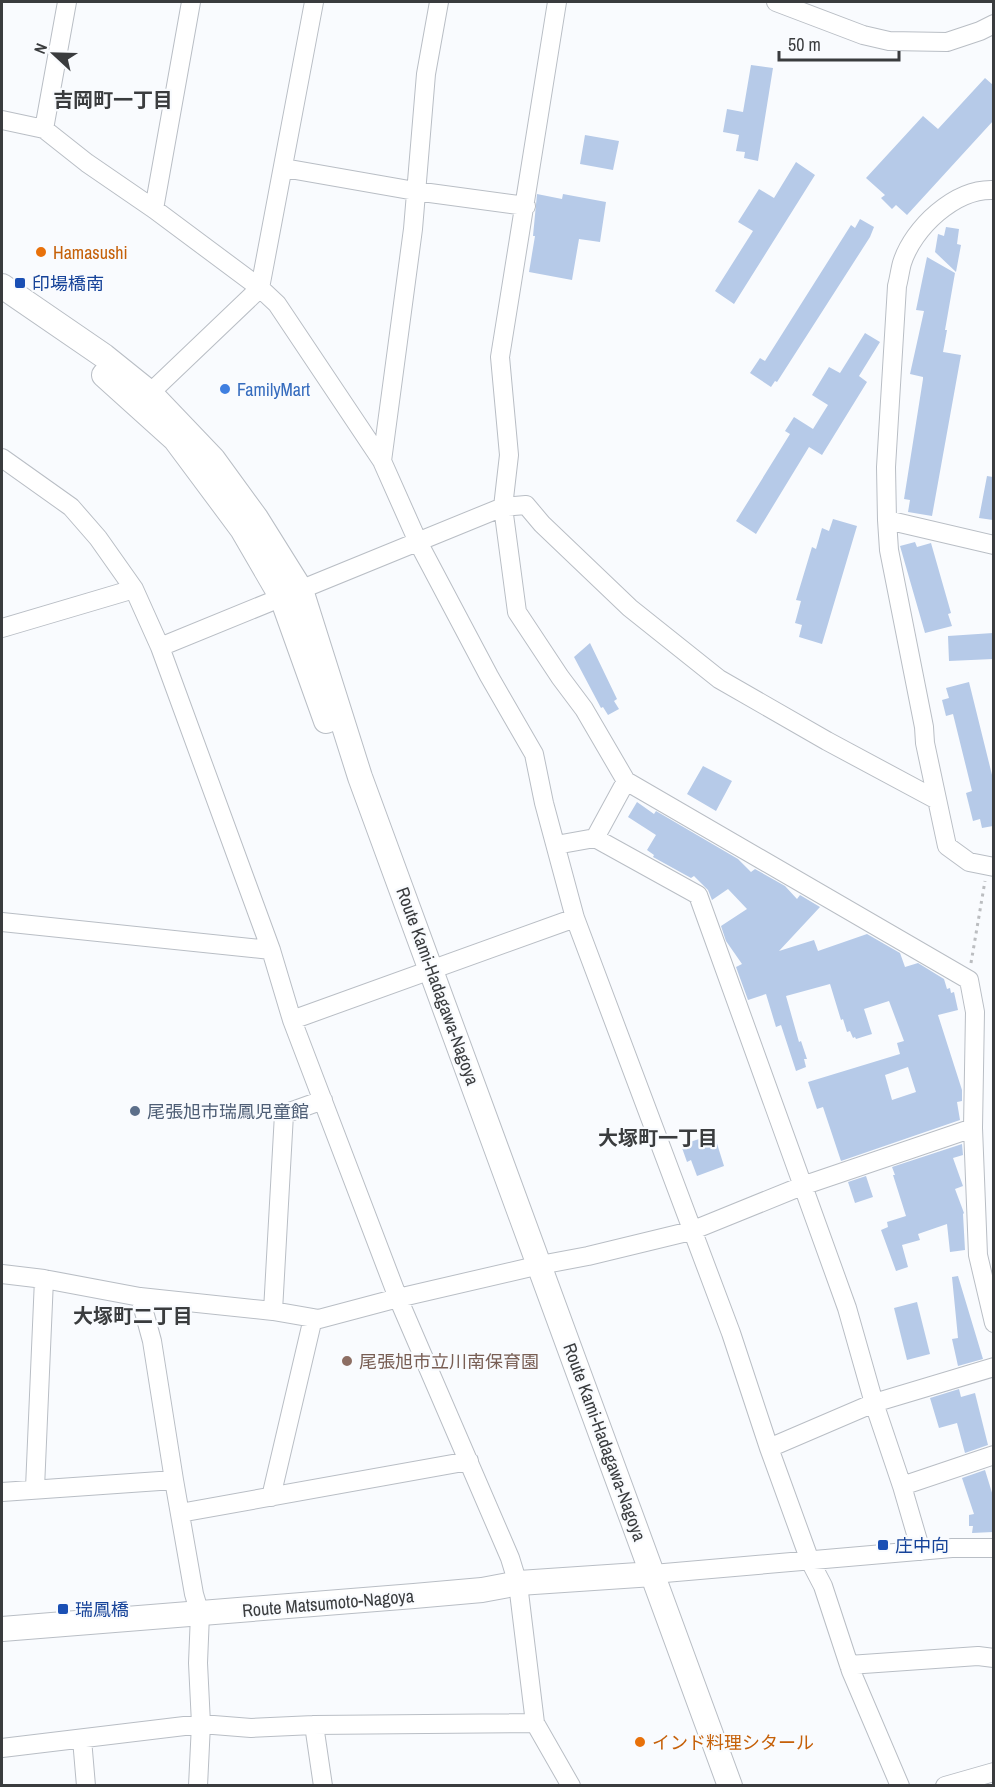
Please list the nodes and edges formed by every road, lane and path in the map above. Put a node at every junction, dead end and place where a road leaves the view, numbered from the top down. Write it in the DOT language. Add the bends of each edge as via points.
graph roads {
  1 [pos="67,2"];
  2 [pos="191,2"];
  3 [pos="314,2"];
  4 [pos="439,2"];
  5 [pos="556,2"];
  6 [pos="777,2"];
  7 [pos="993,24"];
  8 [pos="2,120"];
  9 [pos="44,129"];
  10 [pos="284,168"];
  11 [pos="993,190"];
  12 [pos="415,191"];
  13 [pos="526,206"];
  14 [pos="154,209"];
  15 [pos="2,286"];
  16 [pos="260,288"];
  17 [pos="2,304"];
  18 [pos="150,393"];
  19 [pos="2,458"];
  20 [pos="382,461"];
  21 [pos="504,507"];
  22 [pos="887,520"];
  23 [pos="418,542"];
  24 [pos="993,545"];
  25 [pos="134,589"];
  26 [pos="291,594"];
  27 [pos="2,628"];
  28 [pos="160,647"];
  29 [pos="626,781"];
  30 [pos="937,800"];
  31 [pos="595,838"];
  32 [pos="556,845"];
  33 [pos="990,866"];
  34 [pos="575,918"];
  35 [pos="2,922"];
  36 [pos="271,950"];
  37 [pos="425,972"];
  38 [pos="969,980"];
  39 [pos="292,1020"];
  40 [pos="323,1100"];
  41 [pos="973,1128"];
  42 [pos="802,1186"];
  43 [pos="692,1231"];
  44 [pos="533,1267"];
  45 [pos="2,1274"];
  46 [pos="44,1279"];
  47 [pos="140,1297"];
  48 [pos="398,1298"];
  49 [pos="273,1311"];
  50 [pos="314,1318"];
  51 [pos="993,1323"];
  52 [pos="993,1367"];
  53 [pos="874,1403"];
  54 [pos="769,1448"];
  55 [pos="993,1455"];
  56 [pos="469,1461"];
  57 [pos="174,1480"];
  58 [pos="902,1486"];
  59 [pos="34,1488"];
  60 [pos="2,1492"];
  61 [pos="271,1497"];
  62 [pos="180,1513"];
  63 [pos="993,1548"];
  64 [pos="921,1551"];
  65 [pos="810,1561"];
  66 [pos="646,1574"];
  67 [pos="518,1584"];
  68 [pos="200,1614"];
  69 [pos="2,1629"];
  70 [pos="993,1658"];
  71 [pos="849,1665"];
  72 [pos="535,1723"];
  73 [pos="201,1724"];
  74 [pos="314,1725"];
  75 [pos="82,1739"];
  76 [pos="2,1748"];
  77 [pos="993,1772"];
  78 [pos="86,1785"];
  79 [pos="198,1785"];
  80 [pos="323,1785"];
  81 [pos="571,1785"];
  82 [pos="716,1785"];
  83 [pos="730,1785"];
  84 [pos="900,1785"];
  85 [pos="945,1785"];
  1 -- 9 [label="street"];
  2 -- 14 [label="street"];
  3 -- 10 [label="street"];
  4 -- 12 [label="street" via="426,74"];
  5 -- 13 [label="street"];
  6 -- 7 [label="street" via="889,41 947,42"];
  8 -- 9 [label="street"];
  9 -- 14 [label="street"];
  10 -- 12 [label="street"];
  10 -- 16 [label="street"];
  11 -- 22 [label="street" via="963,196 937,212 903,261 897,286 885,467"];
  12 -- 13 [label="street"];
  12 -- 20 [label="street"];
  13 -- 21 [label="street" via="501,357 509,455"];
  14 -- 16 [label="street"];
  15 -- 18 [label="main road, Route Kami-Hadagawa-Nagoya" via="104,356"];
  16 -- 18 [label="street"];
  16 -- 20 [label="street" via="277,304"];
  17 -- 26 [label="main road, Route Kami-Hadagawa-Nagoya" via="91,363 175,440"];
  18 -- 26 [label="main road, Route Kami-Hadagawa-Nagoya" via="213,459 256,518"];
  19 -- 25 [label="street" via="71,507"];
  20 -- 23 [label="street"];
  21 -- 23 [label="street"];
  21 -- 29 [label="street" via="517,612 584,709"];
  21 -- 30 [label="street" via="526,505 630,608 719,679"];
  22 -- 24 [label="street"];
  22 -- 30 [label="street"];
  23 -- 26 [label="street"];
  23 -- 32 [label="street" via="534,754"];
  25 -- 27 [label="street"];
  25 -- 28 [label="street"];
  26 -- 28 [label="street"];
  26 -- 37 [label="main road, Route Kami-Hadagawa-Nagoya" via="360,777"];
  28 -- 36 [label="street"];
  29 -- 31 [label="street"];
  29 -- 38 [label="street"];
  30 -- 33 [label="street" via="947,846 969,862"];
  31 -- 32 [label="street"];
  31 -- 42 [label="street" via="698,895"];
  32 -- 34 [label="street"];
  33 -- 38 [label="path"];
  34 -- 37 [label="street"];
  34 -- 43 [label="street"];
  35 -- 36 [label="street"];
  36 -- 39 [label="street"];
  37 -- 39 [label="street"];
  37 -- 44 [label="main road, Route Kami-Hadagawa-Nagoya"];
  38 -- 41 [label="street" via="975,1019"];
  39 -- 40 [label="street"];
  40 -- 48 [label="street"];
  40 -- 49 [label="street" via="284,1114"];
  41 -- 42 [label="street"];
  41 -- 51 [label="street" via="978,1255"];
  42 -- 43 [label="street"];
  42 -- 53 [label="street" via="847,1308"];
  43 -- 44 [label="street"];
  43 -- 54 [label="street"];
  44 -- 48 [label="street"];
  44 -- 66 [label="main road, Route Kami-Hadagawa-Nagoya"];
  45 -- 46 [label="street"];
  46 -- 47 [label="street"];
  46 -- 59 [label="street"];
  47 -- 49 [label="street"];
  47 -- 57 [label="street" via="152,1341"];
  48 -- 50 [label="street"];
  48 -- 56 [label="street"];
  49 -- 50 [label="street"];
  50 -- 61 [label="street"];
  52 -- 53 [label="street"];
  53 -- 54 [label="street"];
  53 -- 58 [label="street"];
  54 -- 65 [label="street"];
  55 -- 58 [label="street"];
  56 -- 61 [label="street"];
  56 -- 67 [label="street"];
  57 -- 59 [label="street"];
  57 -- 62 [label="street"];
  58 -- 64 [label="street"];
  59 -- 60 [label="street"];
  61 -- 62 [label="street"];
  62 -- 68 [label="street"];
  63 -- 64 [label="street"];
  64 -- 65 [label="street"];
  65 -- 66 [label="street"];
  65 -- 71 [label="street" via="823,1586"];
  66 -- 67 [label="main road, Route Matsumoto-Nagoya"];
  66 -- 82 [label="main road, Route Kami-Hadagawa-Nagoya"];
  66 -- 83 [label="main road, Route Kami-Hadagawa-Nagoya"];
  67 -- 68 [label="main road, Route Matsumoto-Nagoya"];
  67 -- 72 [label="street"];
  68 -- 69 [label="main road, Route Matsumoto-Nagoya"];
  68 -- 73 [label="street"];
  70 -- 71 [label="street"];
  71 -- 84 [label="street"];
  72 -- 74 [label="street"];
  72 -- 81 [label="street"];
  73 -- 74 [label="street" via="251,1728"];
  73 -- 75 [label="street"];
  73 -- 79 [label="street"];
  74 -- 80 [label="street"];
  75 -- 76 [label="street"];
  75 -- 78 [label="street"];
  77 -- 85 [label="street"];
}
